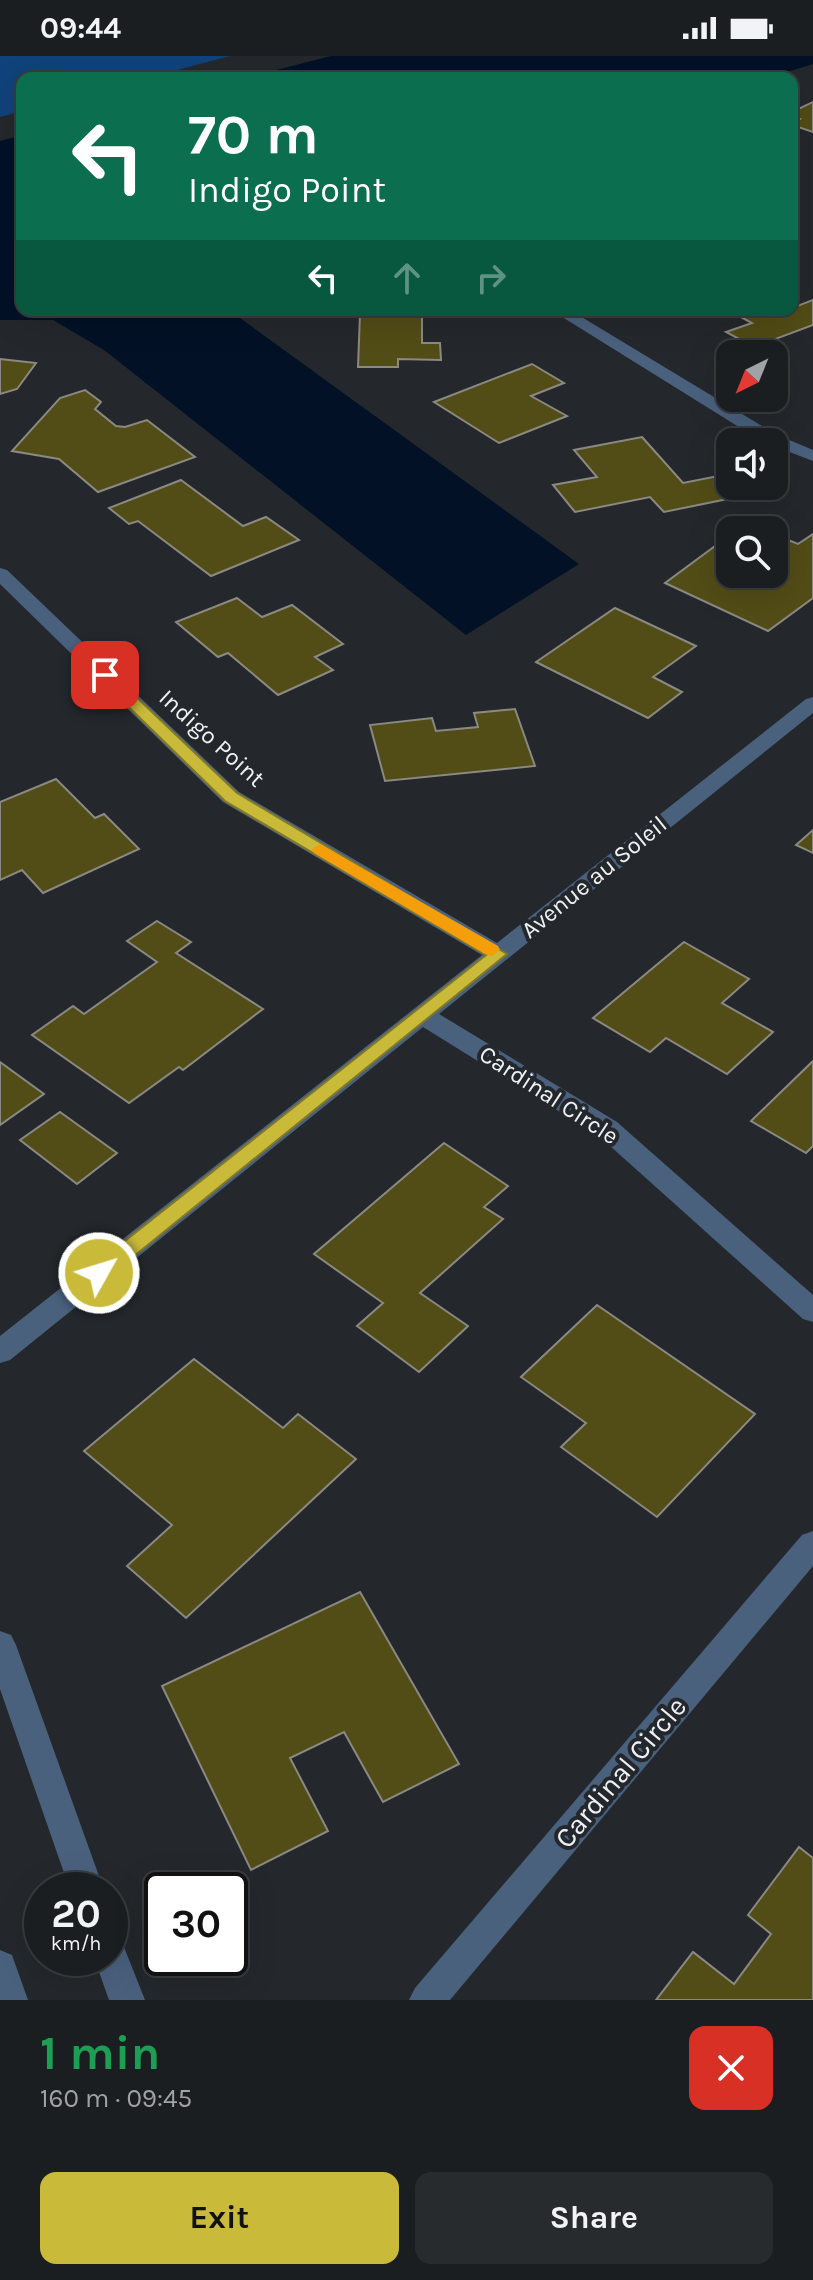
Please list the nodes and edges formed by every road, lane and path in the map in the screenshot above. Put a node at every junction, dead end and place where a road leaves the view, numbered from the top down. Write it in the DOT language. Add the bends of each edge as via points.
graph roads {
  1 [pos="569,316"];
  2 [pos="813,456"];
  3 [pos="0,574"];
  4 [pos="813,703"];
  5 [pos="498,954"];
  6 [pos="422,1015"];
  7 [pos="813,1311"];
  8 [pos="0,1352"];
  9 [pos="813,1544"];
  10 [pos="0,1645"];
  11 [pos="81,1872"];
  12 [pos="0,1967"];
  13 [pos="118,1976"];
  14 [pos="10,2000"];
  15 [pos="127,2000"];
  16 [pos="427,2000"];
  1 -- 2 [label="street" via="769,438"];
  3 -- 5 [label="street, Indigo Point" via="231,797"];
  4 -- 5 [label="street, Avenue au Soleil"];
  5 -- 6 [label="street, Avenue au Soleil"];
  6 -- 7 [label="street, Cardinal Circle" via="608,1129"];
  6 -- 8 [label="street, Avenue au Soleil"];
  9 -- 16 [label="street, Cardinal Circle"];
  10 -- 11 [label="street"];
  12 -- 14 [label="street"];
  13 -- 15 [label="street"];
}
